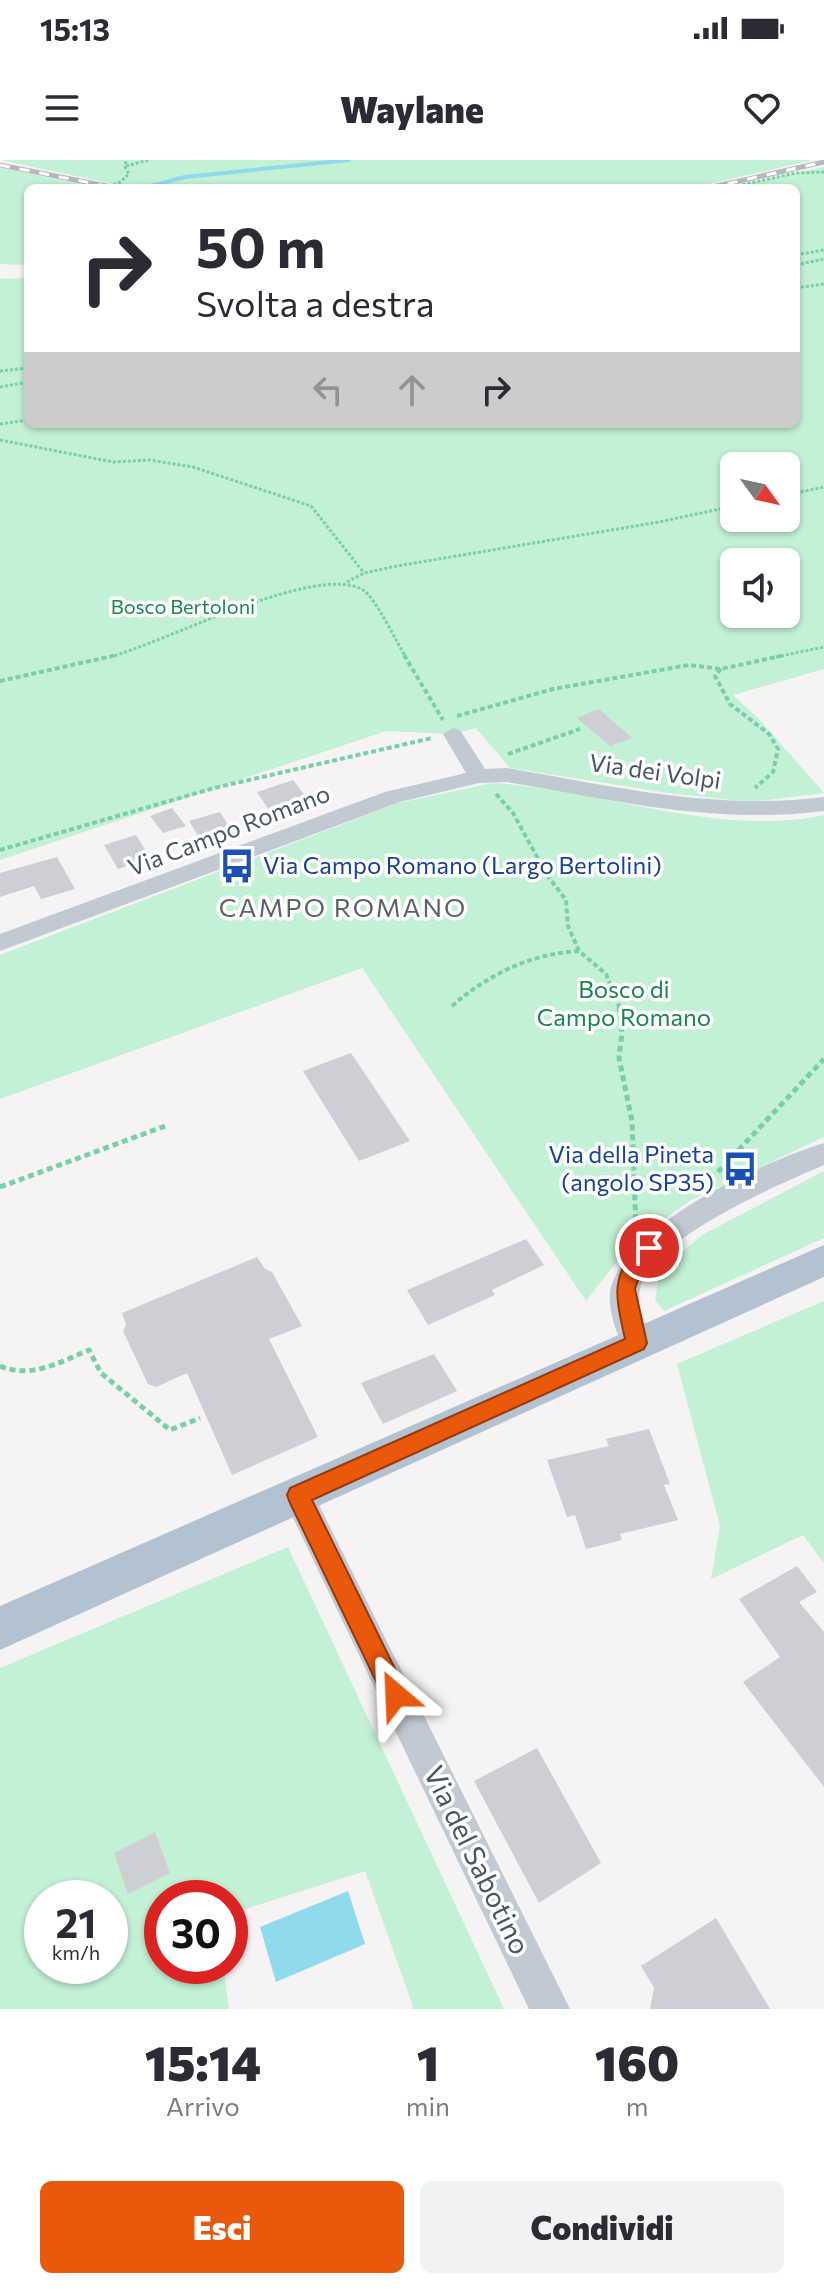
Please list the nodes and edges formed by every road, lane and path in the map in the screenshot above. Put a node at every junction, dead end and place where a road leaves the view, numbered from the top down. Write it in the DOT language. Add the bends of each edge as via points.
graph roads {
  1 [pos="126,160"];
  2 [pos="149,160"];
  3 [pos="125,167"];
  4 [pos="824,172"];
  5 [pos="116,184"];
  6 [pos="746,184"];
  7 [pos="824,250"];
  8 [pos="800,254"];
  9 [pos="824,259"];
  10 [pos="800,264"];
  11 [pos="824,284"];
  12 [pos="800,287"];
  13 [pos="24,368"];
  14 [pos="0,371"];
  15 [pos="24,383"];
  16 [pos="0,387"];
  17 [pos="24,421"];
  18 [pos="0,424"];
  19 [pos="0,440"];
  20 [pos="824,487"];
  21 [pos="800,492"];
  22 [pos="720,509"];
  23 [pos="364,573"];
  24 [pos="347,582"];
  25 [pos="824,647"];
  26 [pos="721,669"];
  27 [pos="0,681"];
  28 [pos="447,726"];
  29 [pos="580,729"];
  30 [pos="477,772"];
  31 [pos="824,804"];
  32 [pos="716,809"];
  33 [pos="0,850"];
  34 [pos="0,943"];
  35 [pos="579,951"];
  36 [pos="452,1006"];
  37 [pos="824,1059"];
  38 [pos="168,1125"];
  39 [pos="824,1153"];
  40 [pos="0,1187"];
  41 [pos="712,1207"];
  42 [pos="649,1248"];
  43 [pos="824,1260"];
  44 [pos="636,1343"];
  45 [pos="0,1366"];
  46 [pos="200,1418"];
  47 [pos="298,1495"];
  48 [pos="3,1621"];
  49 [pos="550,2009"];
  1 -- 3 [label="path"];
  2 -- 3 [label="path"];
  3 -- 5 [label="path" via="129,174"];
  4 -- 6 [label="path"];
  7 -- 8 [label="path"];
  9 -- 10 [label="path"];
  11 -- 12 [label="path"];
  13 -- 14 [label="path"];
  15 -- 16 [label="path"];
  17 -- 18 [label="path"];
  19 -- 23 [label="path" via="113,462 149,460 193,467 311,506"];
  20 -- 21 [label="path"];
  22 -- 23 [label="path"];
  23 -- 24 [label="path"];
  24 -- 27 [label="path" via="301,587 148,646"];
  24 -- 28 [label="path" via="366,591"];
  25 -- 26 [label="path"];
  26 -- 28 [label="path" via="689,665 553,689"];
  26 -- 32 [label="path" via="715,676 730,704 774,738 779,749 772,775"];
  28 -- 30 [label="street"];
  28 -- 33 [label="path"];
  29 -- 30 [label="path"];
  30 -- 32 [label="street, Via dei Volpi"];
  30 -- 34 [label="street, Via Campo Romano" via="393,797"];
  30 -- 35 [label="path" via="513,813 566,900 568,926"];
  31 -- 32 [label="street, Via dei Volpi"];
  35 -- 36 [label="path" via="524,962 487,977"];
  35 -- 42 [label="path" via="594,958 608,976 617,1001 623,1031 619,1056 631,1104 633,1207 637,1234"];
  37 -- 41 [label="path" via="717,1173 707,1191"];
  38 -- 40 [label="path"];
  39 -- 41 [label="street"];
  41 -- 42 [label="street"];
  42 -- 44 [label="street" via="625,1289"];
  43 -- 44 [label="main road"];
  44 -- 47 [label="main road"];
  45 -- 46 [label="path" via="30,1372 89,1350 101,1373 170,1430"];
  47 -- 48 [label="main road"];
  47 -- 49 [label="street, Via del Sabotino"];
}
